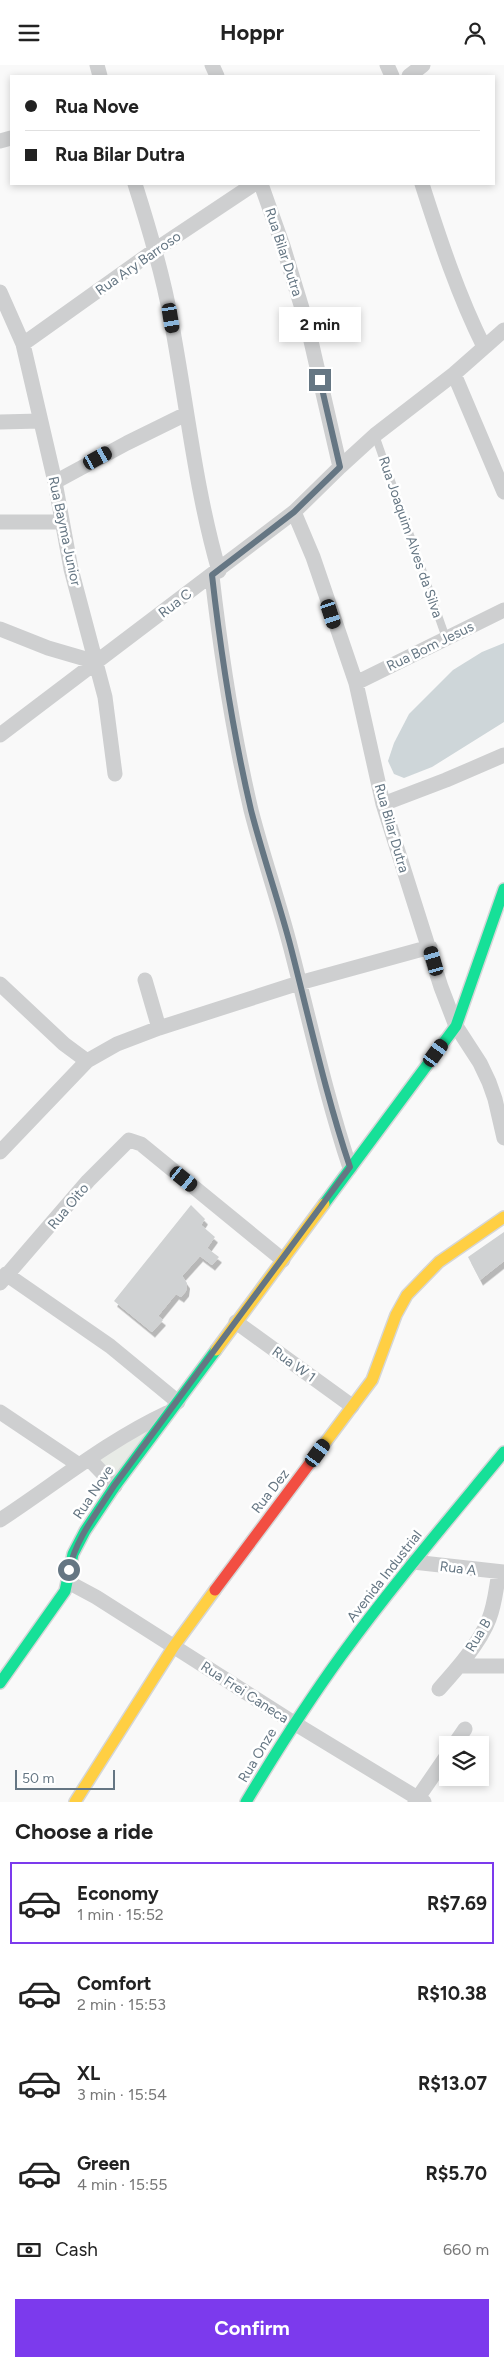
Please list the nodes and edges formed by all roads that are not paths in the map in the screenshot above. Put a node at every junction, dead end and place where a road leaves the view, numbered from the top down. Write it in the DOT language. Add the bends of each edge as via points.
graph roads {
  1 [pos="424,65"];
  2 [pos="410,75"];
  3 [pos="135,185"];
  4 [pos="252,185"];
  5 [pos="261,185"];
  6 [pos="422,185"];
  7 [pos="155,250"];
  8 [pos="0,292"];
  9 [pos="504,330"];
  10 [pos="23,344"];
  11 [pos="484,347"];
  12 [pos="454,374"];
  13 [pos="186,414"];
  14 [pos="40,421"];
  15 [pos="0,422"];
  16 [pos="375,435"];
  17 [pos="340,467"];
  18 [pos="500,469"];
  19 [pos="55,482"];
  20 [pos="504,492"];
  21 [pos="294,512"];
  22 [pos="0,522"];
  23 [pos="61,522"];
  24 [pos="215,573"];
  25 [pos="504,610"];
  26 [pos="0,629"];
  27 [pos="446,638"];
  28 [pos="96,662"];
  29 [pos="356,683"];
  30 [pos="0,735"];
  31 [pos="504,755"];
  32 [pos="115,773"];
  33 [pos="384,804"];
  34 [pos="504,889"];
  35 [pos="497,926"];
  36 [pos="430,947"];
  37 [pos="144,980"];
  38 [pos="299,983"];
  39 [pos="0,984"];
  40 [pos="456,1026"];
  41 [pos="159,1028"];
  42 [pos="87,1061"];
  43 [pos="504,1138"];
  44 [pos="0,1152"];
  45 [pos="350,1167"];
  46 [pos="504,1217"];
  47 [pos="283,1260"];
  48 [pos="3,1278"];
  49 [pos="236,1322"];
  50 [pos="352,1405"];
  51 [pos="173,1407"];
  52 [pos="0,1412"];
  53 [pos="504,1452"];
  54 [pos="84,1462"];
  55 [pos="114,1486"];
  56 [pos="0,1520"];
  57 [pos="413,1562"];
  58 [pos="501,1573"];
  59 [pos="68,1582"];
  60 [pos="174,1646"];
  61 [pos="459,1666"];
  62 [pos="504,1666"];
  63 [pos="0,1683"];
  64 [pos="439,1689"];
  65 [pos="294,1723"];
  66 [pos="465,1729"];
  67 [pos="460,1736"];
  68 [pos="439,1768"];
  69 [pos="418,1801"];
  70 [pos="75,1802"];
  71 [pos="246,1802"];
  1 -- 2 [label="street"];
  3 -- 7 [label="street"];
  4 -- 7 [label="street, Rua Ary Barroso"];
  5 -- 17 [label="street, Rua Bilar Dutra" via="308,328"];
  6 -- 11 [label="street" via="443,249"];
  7 -- 10 [label="street, Rua Ary Barroso"];
  7 -- 13 [label="street" via="171,318"];
  8 -- 10 [label="street, Rua Bayma Junior"];
  9 -- 11 [label="street, Rua C"];
  10 -- 14 [label="street, Rua Bayma Junior"];
  11 -- 12 [label="street, Rua C"];
  12 -- 16 [label="street, Rua C"];
  12 -- 18 [label="street"];
  13 -- 19 [label="street"];
  13 -- 24 [label="street"];
  14 -- 15 [label="street"];
  14 -- 19 [label="street, Rua Bayma Junior"];
  16 -- 17 [label="street, Rua C"];
  16 -- 27 [label="lane, Rua Joaquim Alves da Silva"];
  17 -- 21 [label="street, Rua C"];
  18 -- 20 [label="street"];
  19 -- 23 [label="street, Rua Bayma Junior"];
  21 -- 24 [label="street, Rua C"];
  21 -- 29 [label="street, Rua Bilar Dutra" via="313,557"];
  22 -- 23 [label="street"];
  23 -- 28 [label="street, Rua Bayma Junior"];
  24 -- 28 [label="street, Rua C"];
  24 -- 38 [label="street" via="220,645 241,763"];
  25 -- 27 [label="street, Rua Bom Jesus"];
  26 -- 28 [label="street"];
  27 -- 29 [label="street, Rua Bom Jesus"];
  28 -- 30 [label="street, Rua C"];
  28 -- 32 [label="street, Rua Bayma Junior" via="109,721"];
  29 -- 33 [label="street, Rua Bilar Dutra"];
  31 -- 33 [label="street"];
  33 -- 36 [label="street, Rua Bilar Dutra"];
  34 -- 35 [label="street, Rua Nove"];
  35 -- 40 [label="street, Rua Nove"];
  36 -- 38 [label="street"];
  36 -- 40 [label="street, Rua Bilar Dutra"];
  37 -- 41 [label="street"];
  38 -- 41 [label="street"];
  38 -- 45 [label="street"];
  39 -- 42 [label="street" via="64,1044"];
  40 -- 43 [label="street, Rua Bilar Dutra" via="489,1082"];
  40 -- 45 [label="street, Rua Nove"];
  41 -- 42 [label="street" via="117,1044"];
  42 -- 44 [label="street"];
  45 -- 47 [label="street, Rua Nove"];
  46 -- 50 [label="street, Rua Dez" via="442,1261 407,1295 381,1363"];
  47 -- 48 [label="street, Rua Oito" via="132,1140 125,1142"];
  47 -- 49 [label="street, Rua Nove"];
  48 -- 51 [label="street" via="110,1347"];
  49 -- 50 [label="street, Rua W 1"];
  49 -- 51 [label="street, Rua Nove"];
  50 -- 60 [label="street, Rua Dez"];
  51 -- 54 [label="street"];
  51 -- 55 [label="street, Rua Nove"];
  52 -- 54 [label="street"];
  53 -- 57 [label="street, Avenida Industrial"];
  54 -- 55 [label="street"];
  54 -- 56 [label="street"];
  55 -- 59 [label="street, Rua Nove" via="73,1553"];
  57 -- 58 [label="street, Rua A"];
  57 -- 65 [label="street, Avenida Industrial"];
  58 -- 61 [label="street, Rua B" via="488,1621"];
  59 -- 60 [label="street, Rua Frei Caneca"];
  59 -- 63 [label="street, Rua Nove"];
  60 -- 65 [label="street, Rua Frei Caneca"];
  60 -- 70 [label="street, Rua Dez"];
  61 -- 62 [label="street"];
  61 -- 64 [label="street, Rua B"];
  65 -- 69 [label="street, Rua Frei Caneca"];
  65 -- 71 [label="street, Rua Onze"];
  66 -- 67 [label="street"];
  68 -- 69 [label="street"];
}
